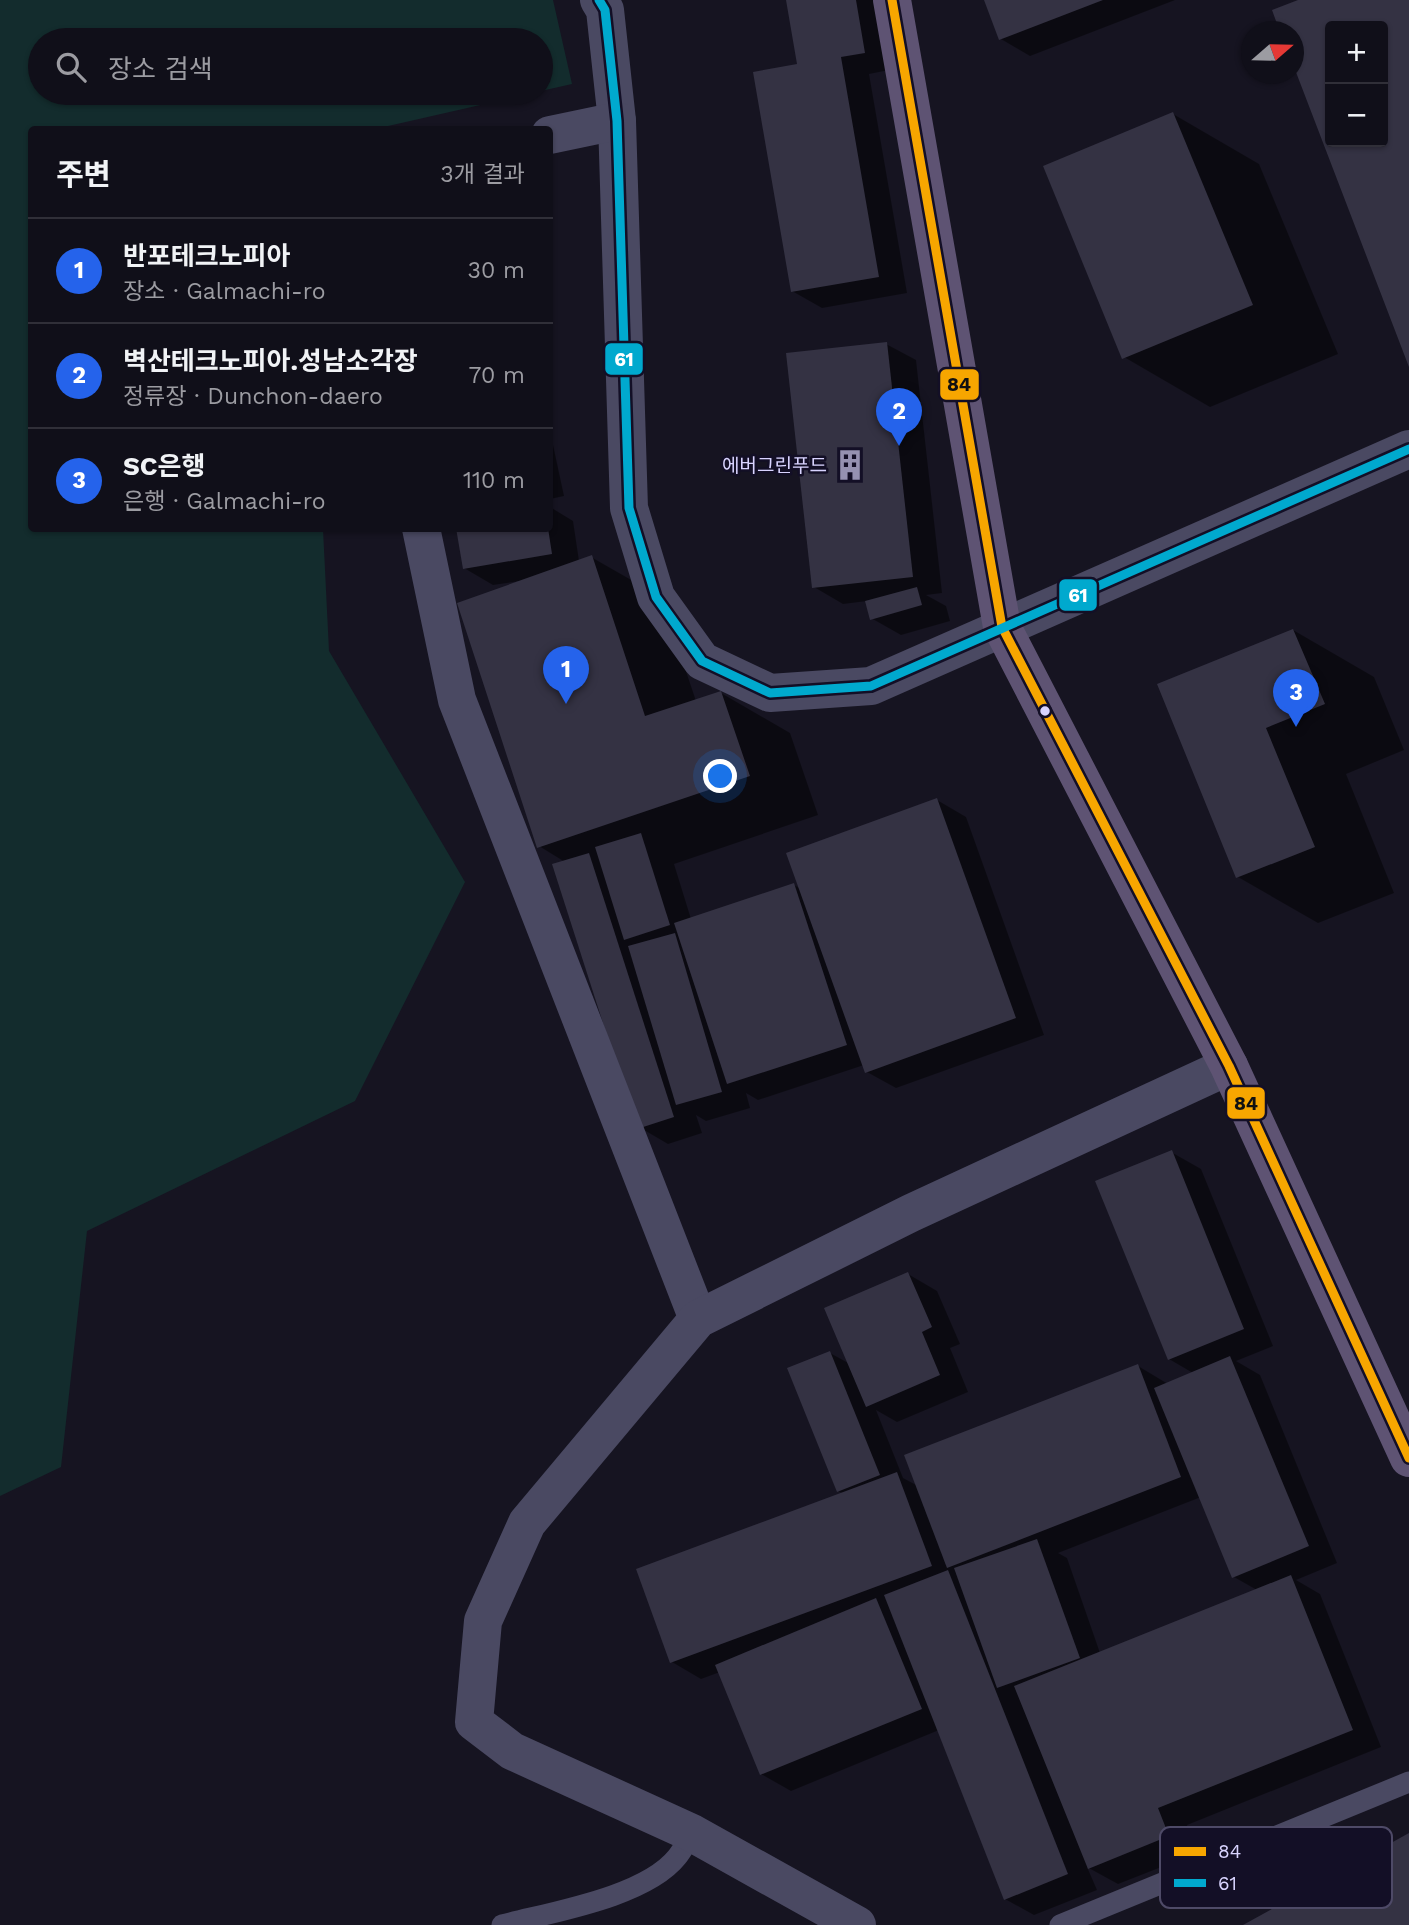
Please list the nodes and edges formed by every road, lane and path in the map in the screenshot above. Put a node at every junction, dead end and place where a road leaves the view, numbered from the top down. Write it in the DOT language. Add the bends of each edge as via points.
graph roads {
  1 [pos="599,0"];
  2 [pos="892,0"];
  3 [pos="617,121"];
  4 [pos="553,134"];
  5 [pos="1409,449"];
  6 [pos="422,532"];
  7 [pos="1002,627"];
  8 [pos="1229,1066"];
  9 [pos="698,1320"];
  10 [pos="1409,1458"];
  11 [pos="1409,1782"];
  12 [pos="1299,1827"];
  13 [pos="692,1833"];
  14 [pos="1160,1884"];
  15 [pos="502,1925"];
  16 [pos="857,1925"];
  17 [pos="1060,1925"];
  1 -- 3 [label="street" via="605,10"];
  2 -- 7 [label="main road"];
  3 -- 4 [label="street"];
  3 -- 7 [label="street" via="629,508 656,597 702,661 770,693 871,686"];
  5 -- 7 [label="street"];
  6 -- 9 [label="street" via="457,700"];
  7 -- 8 [label="main road"];
  8 -- 9 [label="street" via="911,1213"];
  8 -- 10 [label="main road"];
  9 -- 13 [label="street" via="527,1523 483,1620 474,1722 512,1751"];
  11 -- 12 [label="lane"];
  13 -- 15 [label="lane" via="677,1858 654,1877 607,1896"];
  13 -- 16 [label="street"];
  14 -- 17 [label="lane"];
}
